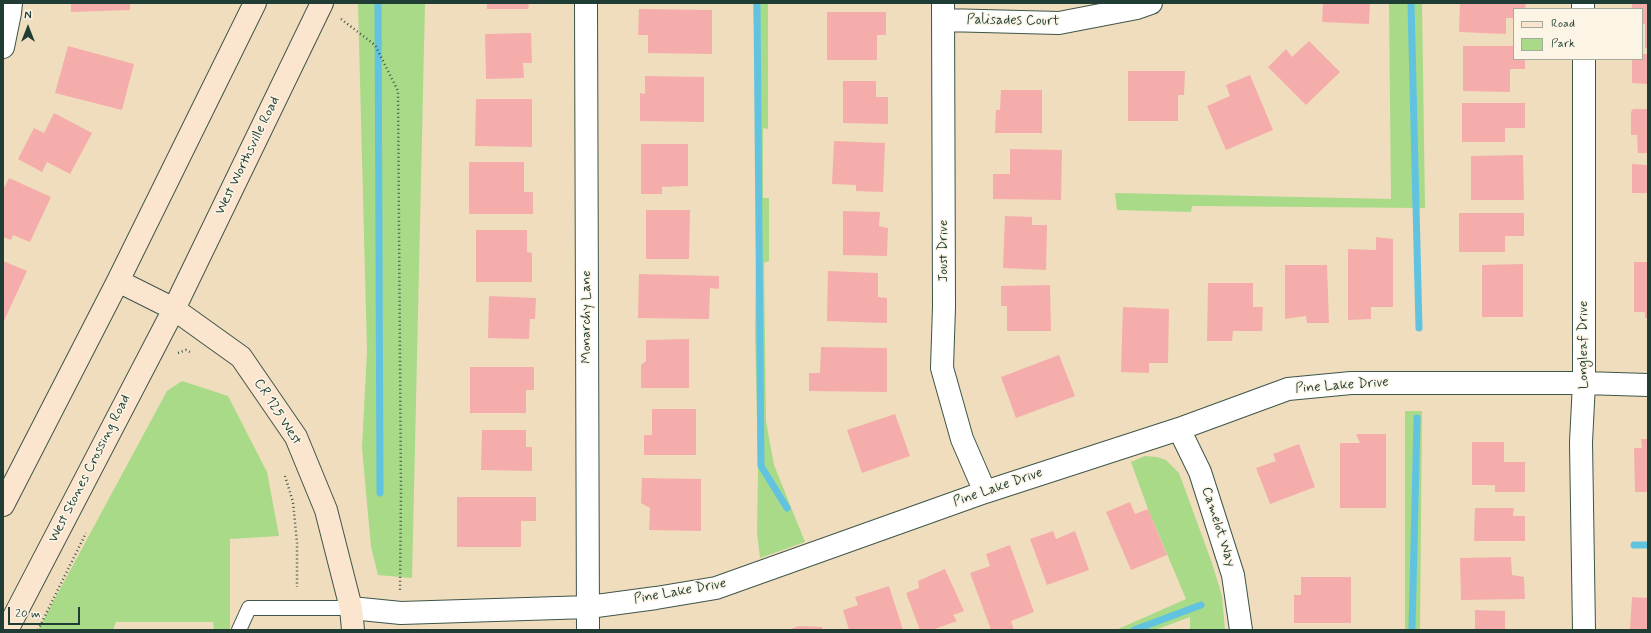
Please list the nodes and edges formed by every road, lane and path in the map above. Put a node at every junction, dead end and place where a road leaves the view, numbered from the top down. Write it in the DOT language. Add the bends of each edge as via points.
graph roads {
  1 [pos="11,3"];
  2 [pos="255,3"];
  3 [pos="322,3"];
  4 [pos="586,3"];
  5 [pos="1151,3"];
  6 [pos="944,12"];
  7 [pos="339,17"];
  8 [pos="3,46"];
  9 [pos="1584,60"];
  10 [pos="118,280"];
  11 [pos="174,309"];
  12 [pos="193,353"];
  13 [pos="172,355"];
  14 [pos="1584,383"];
  15 [pos="1648,385"];
  16 [pos="1179,429"];
  17 [pos="284,474"];
  18 [pos="985,492"];
  19 [pos="3,505"];
  20 [pos="400,576"];
  21 [pos="297,587"];
  22 [pos="589,607"];
  23 [pos="351,608"];
  24 [pos="7,630"];
  25 [pos="239,630"];
  26 [pos="353,630"];
  27 [pos="588,630"];
  28 [pos="1242,630"];
  29 [pos="1584,630"];
  1 -- 8 [label="street"];
  2 -- 10 [label="main road"];
  3 -- 11 [label="main road, West Worthsville Road"];
  4 -- 22 [label="street, Monarchy Lane"];
  5 -- 6 [label="street, Palisades Court" via="1059,23"];
  6 -- 18 [label="street, Joust Drive" via="942,368 962,439"];
  7 -- 20 [label="path" via="375,45 398,91"];
  9 -- 14 [label="street, Longleaf Drive"];
  10 -- 11 [label="main road, CR 125 West"];
  10 -- 19 [label="main road"];
  11 -- 23 [label="main road, CR 125 West" via="241,357 296,437 326,510"];
  11 -- 24 [label="main road, West Stones Crossing Road"];
  12 -- 13 [label="path" via="186,350"];
  14 -- 15 [label="street, Pine Lake Drive"];
  14 -- 16 [label="street, Pine Lake Drive" via="1351,383 1288,390"];
  14 -- 29 [label="street, Longleaf Drive" via="1581,442"];
  16 -- 18 [label="street, Pine Lake Drive"];
  16 -- 28 [label="street, Camelot Way" via="1200,472 1231,567"];
  17 -- 21 [label="path" via="293,502 297,543"];
  18 -- 22 [label="street, Pine Lake Drive" via="716,588"];
  22 -- 23 [label="street, Pine Lake Drive" via="401,613"];
  22 -- 27 [label="street, Monarchy Lane"];
  23 -- 25 [label="lane" via="249,608"];
  23 -- 26 [label="main road, CR 125 West"];
}
